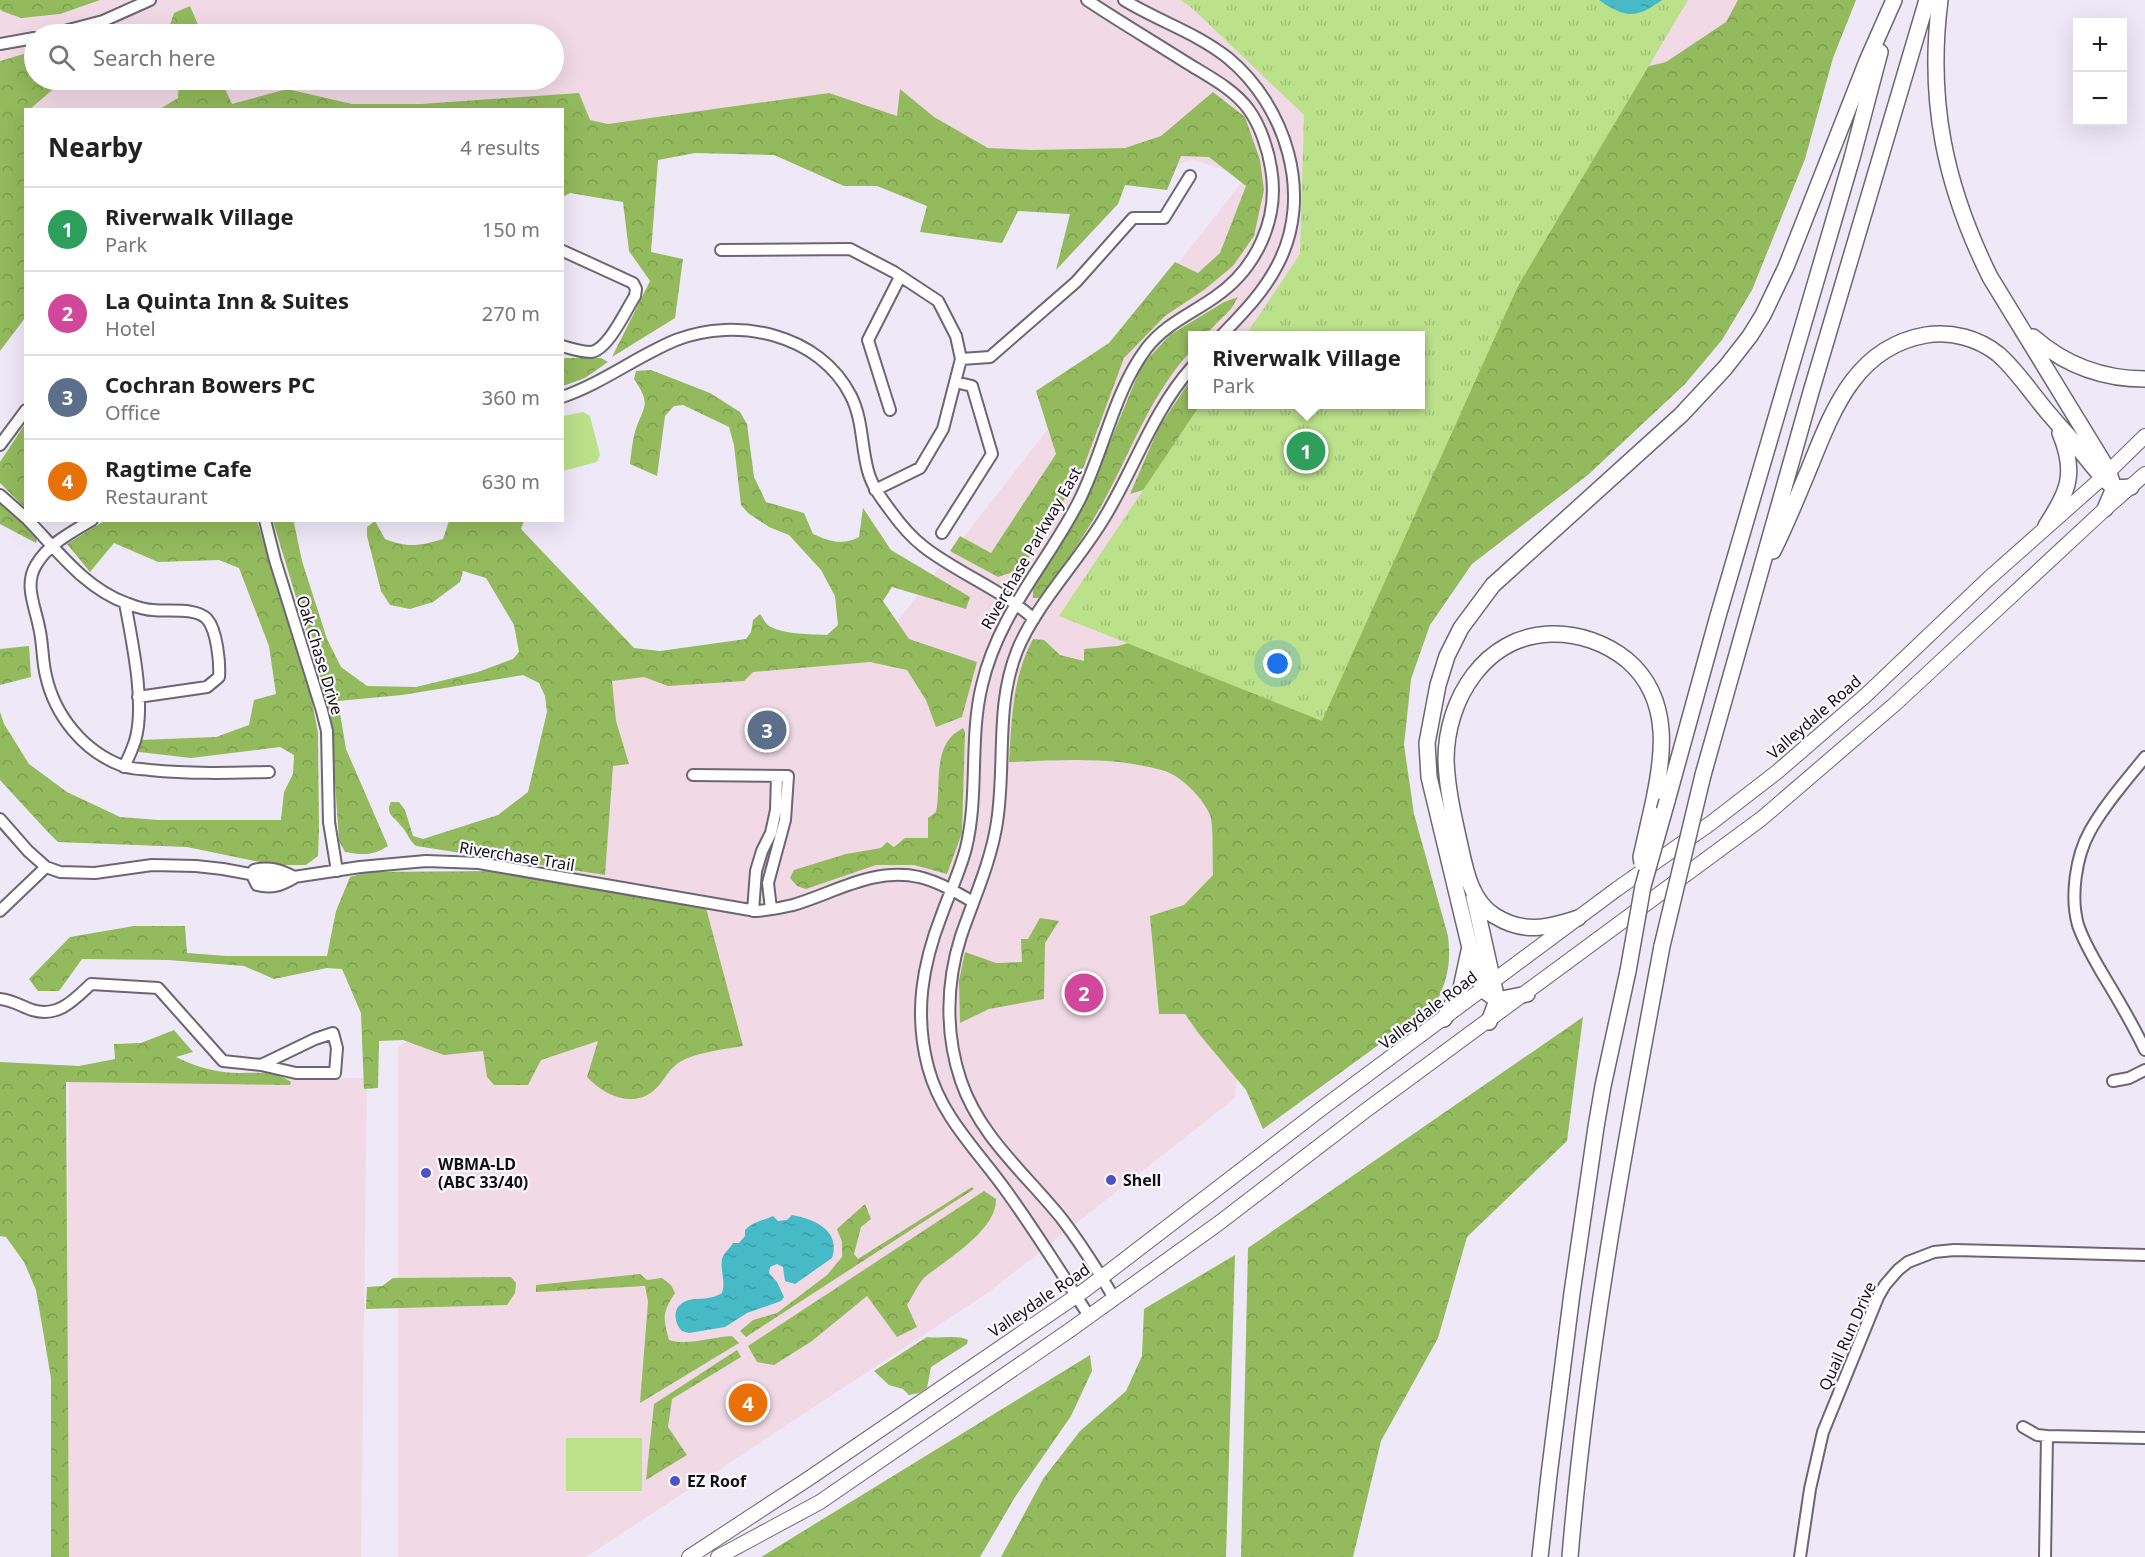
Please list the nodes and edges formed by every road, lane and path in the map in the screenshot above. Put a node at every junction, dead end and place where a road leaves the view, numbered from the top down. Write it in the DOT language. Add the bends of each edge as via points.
graph roads {
  1 [pos="150,0"];
  2 [pos="1087,0"];
  3 [pos="1124,0"];
  4 [pos="1894,0"];
  5 [pos="1927,0"];
  6 [pos="1941,0"];
  7 [pos="91,24"];
  8 [pos="24,40"];
  9 [pos="0,44"];
  10 [pos="1190,176"];
  11 [pos="722,250"];
  12 [pos="564,251"];
  13 [pos="900,277"];
  14 [pos="2022,329"];
  15 [pos="1225,331"];
  16 [pos="564,347"];
  17 [pos="961,359"];
  18 [pos="1188,372"];
  19 [pos="2145,379"];
  20 [pos="955,382"];
  21 [pos="564,396"];
  22 [pos="890,410"];
  23 [pos="24,413"];
  24 [pos="2057,425"];
  25 [pos="2145,436"];
  26 [pos="0,445"];
  27 [pos="2145,474"];
  28 [pos="2108,479"];
  29 [pos="2131,487"];
  30 [pos="875,490"];
  31 [pos="0,495"];
  32 [pos="2105,509"];
  33 [pos="24,516"];
  34 [pos="30,522"];
  35 [pos="89,522"];
  36 [pos="266,522"];
  37 [pos="2046,526"];
  38 [pos="942,532"];
  39 [pos="52,546"];
  40 [pos="1759,574"];
  41 [pos="1016,602"];
  42 [pos="125,603"];
  43 [pos="1034,619"];
  44 [pos="138,696"];
  45 [pos="2145,757"];
  46 [pos="124,767"];
  47 [pos="268,772"];
  48 [pos="693,775"];
  49 [pos="782,776"];
  50 [pos="1659,804"];
  51 [pos="0,819"];
  52 [pos="46,867"];
  53 [pos="337,871"];
  54 [pos="252,875"];
  55 [pos="294,877"];
  56 [pos="271,878"];
  57 [pos="952,890"];
  58 [pos="1472,891"];
  59 [pos="974,902"];
  60 [pos="771,909"];
  61 [pos="0,911"];
  62 [pos="753,911"];
  63 [pos="1578,918"];
  64 [pos="1470,948"];
  65 [pos="1489,985"];
  66 [pos="1527,994"];
  67 [pos="0,999"];
  68 [pos="1497,1000"];
  69 [pos="1444,1018"];
  70 [pos="1489,1022"];
  71 [pos="2145,1050"];
  72 [pos="261,1065"];
  73 [pos="2145,1070"];
  74 [pos="2113,1081"];
  75 [pos="2145,1255"];
  76 [pos="1102,1278"];
  77 [pos="1076,1296"];
  78 [pos="1114,1298"];
  79 [pos="1089,1316"];
  80 [pos="2023,1427"];
  81 [pos="2047,1436"];
  82 [pos="2145,1438"];
  83 [pos="689,1557"];
  84 [pos="718,1557"];
  85 [pos="1540,1557"];
  86 [pos="1570,1557"];
  87 [pos="1800,1557"];
  88 [pos="2045,1557"];
  1 -- 7 [label="street"];
  2 -- 41 [label="street, Riverchase Parkway East" via="1238,97 1249,110 1265,144 1271,168 1271,205 1262,240 1246,269 1220,294 1171,324 1135,365 1079,501"];
  3 -- 15 [label="street" via="1204,42 1237,66 1270,108 1287,152 1294,194 1292,222 1283,253 1264,288"];
  4 -- 50 [label="highway" via="1852,158"];
  4 -- 64 [label="highway" via="1775,293 1750,336 1681,415 1492,585 1461,628 1447,656 1427,743 1429,777"];
  5 -- 40 [label="highway"];
  6 -- 14 [label="highway" via="1935,72 1940,128 1951,182 1976,250"];
  8 -- 9 [label="street"];
  10 -- 17 [label="street" via="1164,218 1133,218 1076,282 990,357"];
  11 -- 13 [label="street" via="850,249"];
  12 -- 16 [label="street" via="633,283 636,289 603,347 593,352"];
  13 -- 17 [label="street" via="938,301 956,336"];
  13 -- 22 [label="street" via="868,340"];
  14 -- 19 [label="highway" via="2075,365 2106,376"];
  14 -- 28 [label="highway"];
  17 -- 20 [label="street"];
  18 -- 43 [label="street" via="1165,401 1098,529"];
  20 -- 30 [label="street" via="943,429 920,468"];
  20 -- 38 [label="street" via="972,386 992,454"];
  21 -- 30 [label="street" via="689,336 734,331 773,334 813,352 838,375 859,417"];
  23 -- 26 [label="street"];
  24 -- 28 [label="highway"];
  24 -- 37 [label="highway" via="2067,449 2068,482"];
  24 -- 40 [label="highway" via="2013,369 1984,345 1966,337 1935,334 1903,340 1861,370 1838,402 1788,521"];
  25 -- 28 [label="main road, Valleydale Road"];
  27 -- 29 [label="main road"];
  28 -- 29 [label="highway"];
  28 -- 32 [label="highway"];
  28 -- 37 [label="main road, Valleydale Road"];
  29 -- 32 [label="main road"];
  30 -- 41 [label="street" via="922,546"];
  31 -- 33 [label="street"];
  32 -- 66 [label="main road" via="1793,794"];
  34 -- 39 [label="street"];
  35 -- 39 [label="street"];
  36 -- 53 [label="street, Oak Chase Drive" via="327,731 329,822"];
  37 -- 63 [label="main road, Valleydale Road" via="1808,746 1711,823"];
  39 -- 42 [label="street" via="77,573"];
  39 -- 46 [label="street" via="35,566 29,588 40,629 46,677 69,727 94,750"];
  40 -- 86 [label="highway, bridge" via="1703,775 1662,946 1607,1251"];
  41 -- 43 [label="street"];
  41 -- 57 [label="street, Riverchase Parkway East" via="995,643 980,692 968,840"];
  42 -- 44 [label="street"];
  42 -- 44 [label="street" via="150,610 197,613 206,618 220,663 219,677 207,687"];
  43 -- 59 [label="street" via="1009,672 997,824"];
  44 -- 46 [label="street" via="135,741"];
  45 -- 71 [label="street" via="2089,833 2076,890 2079,926"];
  46 -- 47 [label="street" via="167,772"];
  48 -- 49 [label="street"];
  49 -- 60 [label="street" via="785,820 768,883"];
  49 -- 62 [label="street" via="771,833 756,870"];
  50 -- 58 [label="highway" via="1659,717 1646,685 1629,662 1607,647 1574,636 1543,634 1504,648 1478,667 1465,687 1448,736 1450,800"];
  50 -- 85 [label="highway, bridge" via="1596,1127"];
  51 -- 52 [label="street"];
  52 -- 54 [label="street" via="60,872 95,873 152,865 196,866"];
  52 -- 61 [label="street"];
  53 -- 55 [label="street, Riverchase Trail"];
  53 -- 62 [label="street, Riverchase Trail" via="426,861 468,862"];
  54 -- 56 [label="street" via="254,870"];
  54 -- 56 [label="street" via="257,885"];
  55 -- 56 [label="street" via="281,870"];
  55 -- 56 [label="street" via="280,886"];
  57 -- 59 [label="street, Riverchase Trail"];
  57 -- 60 [label="street, Riverchase Trail" via="918,877 882,876"];
  57 -- 77 [label="street, Riverchase Parkway East" via="929,948 922,984 921,1029 931,1078 952,1122 1039,1236"];
  58 -- 63 [label="highway" via="1489,911 1518,926 1542,928"];
  58 -- 65 [label="highway"];
  59 -- 76 [label="street" via="956,952 949,1000 951,1039 961,1082 989,1135 1061,1218"];
  60 -- 62 [label="street, Riverchase Trail"];
  63 -- 65 [label="main road, Valleydale Road"];
  64 -- 65 [label="highway"];
  64 -- 69 [label="highway" via="1461,988"];
  65 -- 68 [label="highway"];
  65 -- 69 [label="main road, Valleydale Road"];
  66 -- 68 [label="highway"];
  66 -- 70 [label="main road"];
  67 -- 72 [label="street" via="35,1011 50,1011 70,1004 91,984 158,988 223,1061"];
  68 -- 70 [label="highway"];
  69 -- 76 [label="main road, Valleydale Road"];
  70 -- 78 [label="main road"];
  72 -- 72 [label="street" via="315,1039 333,1033 337,1048 335,1073 296,1073"];
  73 -- 74 [label="street"];
  75 -- 87 [label="street, Quail Run Drive" via="1954,1250 1922,1256 1898,1270 1878,1297 1823,1432"];
  76 -- 77 [label="main road, Valleydale Road"];
  76 -- 78 [label="street"];
  77 -- 79 [label="street, Riverchase Parkway East"];
  77 -- 83 [label="main road, Valleydale Road"];
  78 -- 79 [label="main road"];
  79 -- 84 [label="main road" via="820,1502"];
  80 -- 81 [label="street"];
  81 -- 82 [label="street"];
  81 -- 88 [label="street"];
}
